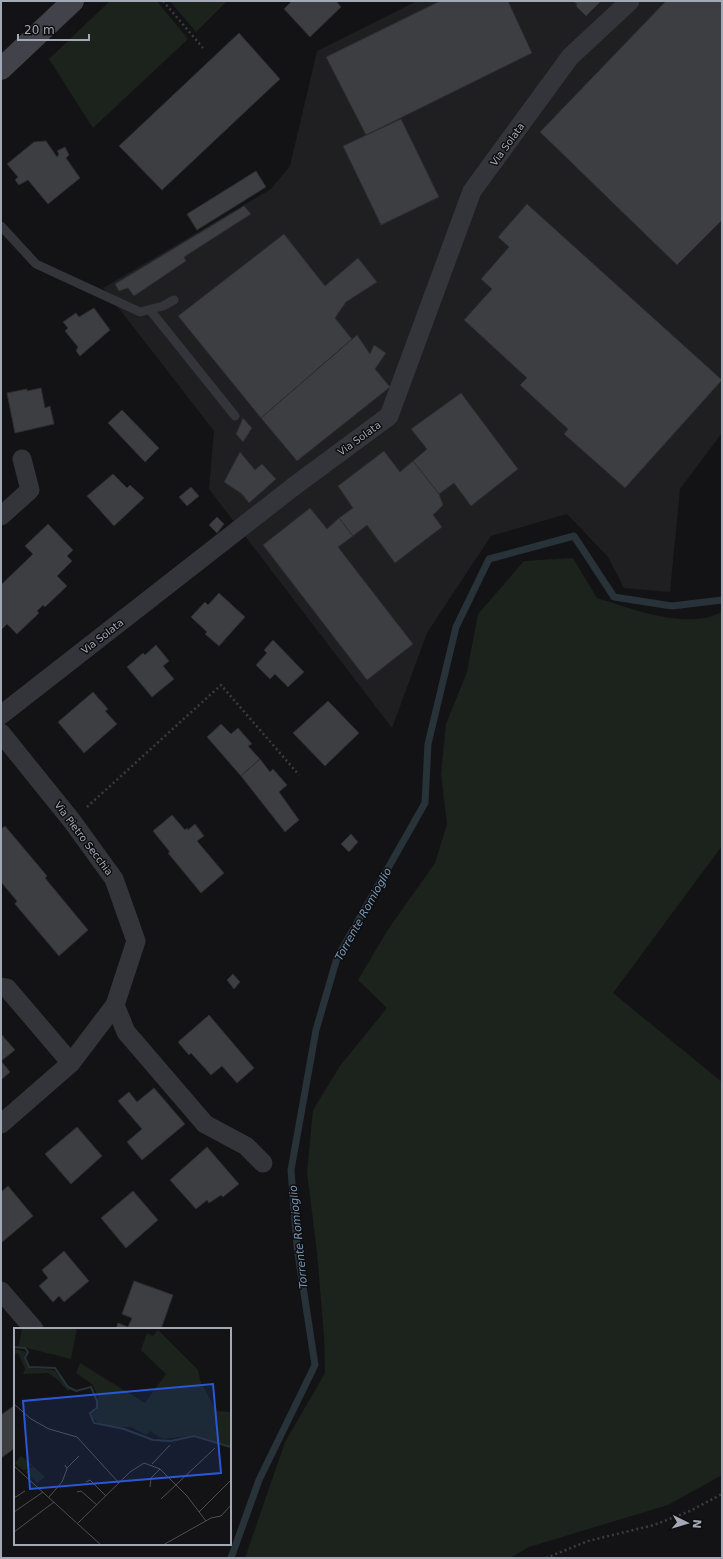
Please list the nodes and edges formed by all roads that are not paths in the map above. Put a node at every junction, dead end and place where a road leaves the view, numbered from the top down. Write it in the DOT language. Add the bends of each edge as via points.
graph roads {
  1 [pos="73,1"];
  2 [pos="630,1"];
  3 [pos="1,68"];
  4 [pos="1,226"];
  5 [pos="174,300"];
  6 [pos="150,310"];
  7 [pos="235,416"];
  8 [pos="22,459"];
  9 [pos="1,516"];
  10 [pos="1,715"];
  11 [pos="1,734"];
  12 [pos="1,987"];
  13 [pos="115,1005"];
  14 [pos="71,1063"];
  15 [pos="1,1124"];
  16 [pos="263,1163"];
  17 [pos="1,1291"];
  18 [pos="33,1328"];
  1 -- 3 [label="street"];
  2 -- 10 [label="street, Via Solata" via="570,57 472,192 389,416 293,487"];
  4 -- 6 [label="lane" via="36,264 140,312"];
  5 -- 6 [label="lane"];
  6 -- 7 [label="lane"];
  8 -- 9 [label="street" via="30,490"];
  11 -- 13 [label="street, Via Pietro Secchia" via="72,821 114,879 136,941"];
  12 -- 14 [label="street" via="6,988"];
  13 -- 14 [label="street, Via Pietro Secchia"];
  13 -- 16 [label="street" via="126,1032 205,1124 246,1146"];
  14 -- 15 [label="street, Via Pietro Secchia"];
  17 -- 18 [label="street"];
}
